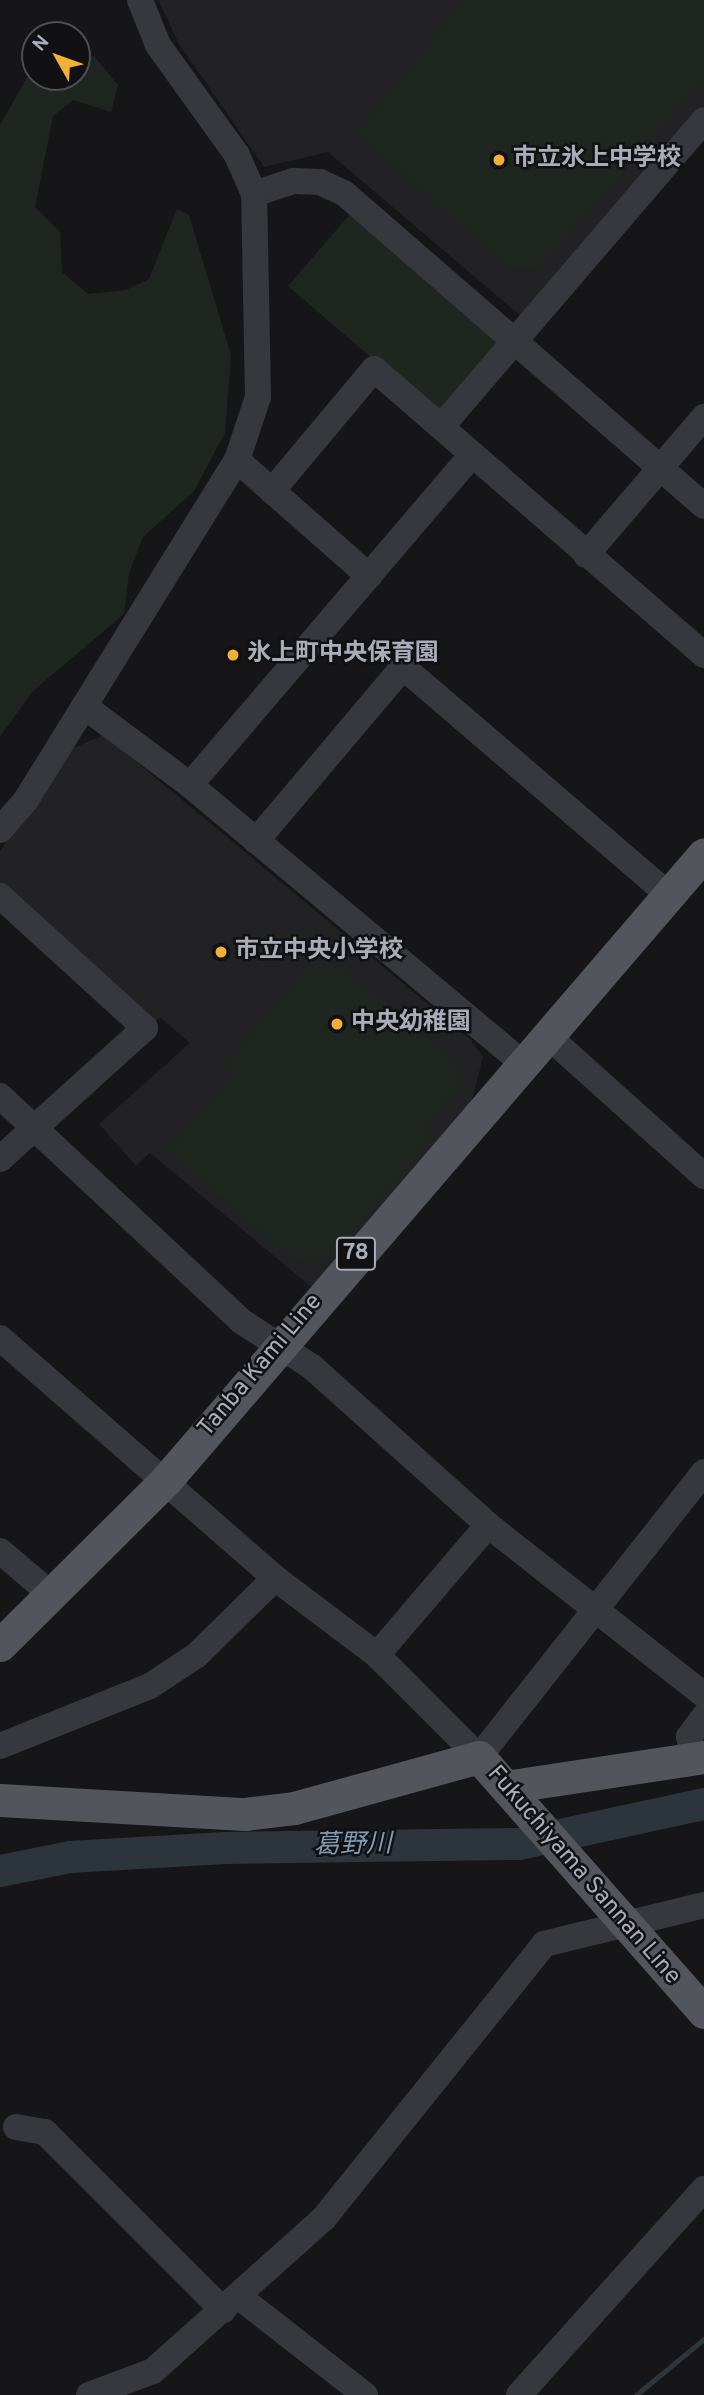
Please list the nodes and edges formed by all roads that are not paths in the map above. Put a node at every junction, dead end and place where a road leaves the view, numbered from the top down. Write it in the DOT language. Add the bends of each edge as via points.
graph roads {
  1 [pos="140,0"];
  2 [pos="702,126"];
  3 [pos="254,194"];
  4 [pos="515,340"];
  5 [pos="704,417"];
  6 [pos="440,427"];
  7 [pos="472,455"];
  8 [pos="237,460"];
  9 [pos="662,466"];
  10 [pos="272,491"];
  11 [pos="704,506"];
  12 [pos="586,555"];
  13 [pos="369,576"];
  14 [pos="704,655"];
  15 [pos="84,706"];
  16 [pos="190,785"];
  17 [pos="0,830"];
  18 [pos="257,841"];
  19 [pos="704,854"];
  20 [pos="669,895"];
  21 [pos="0,896"];
  22 [pos="548,1036"];
  23 [pos="524,1064"];
  24 [pos="0,1096"];
  25 [pos="35,1131"];
  26 [pos="0,1159"];
  27 [pos="704,1176"];
  28 [pos="0,1338"];
  29 [pos="282,1345"];
  30 [pos="704,1472"];
  31 [pos="166,1480"];
  32 [pos="488,1525"];
  33 [pos="0,1551"];
  34 [pos="275,1578"];
  35 [pos="53,1597"];
  36 [pos="595,1605"];
  37 [pos="0,1645"];
  38 [pos="377,1655"];
  39 [pos="704,1695"];
  40 [pos="704,1716"];
  41 [pos="0,1746"];
  42 [pos="479,1758"];
  43 [pos="699,1758"];
  44 [pos="508,1790"];
  45 [pos="0,1800"];
  46 [pos="704,1905"];
  47 [pos="620,1921"];
  48 [pos="704,2012"];
  49 [pos="16,2127"];
  50 [pos="704,2189"];
  51 [pos="230,2303"];
  52 [pos="89,2395"];
  53 [pos="365,2395"];
  54 [pos="519,2395"];
  1 -- 3 [label="street" via="158,45 237,155"];
  2 -- 4 [label="street"];
  3 -- 4 [label="street" via="293,181 320,182 344,193"];
  3 -- 8 [label="street" via="258,397"];
  4 -- 6 [label="street"];
  4 -- 9 [label="street"];
  5 -- 9 [label="street"];
  6 -- 7 [label="street"];
  6 -- 10 [label="street" via="374,369"];
  7 -- 12 [label="street"];
  7 -- 13 [label="street"];
  8 -- 10 [label="street"];
  8 -- 15 [label="street"];
  9 -- 11 [label="street"];
  9 -- 12 [label="street"];
  10 -- 13 [label="street"];
  12 -- 14 [label="street"];
  13 -- 16 [label="street"];
  15 -- 16 [label="street"];
  15 -- 17 [label="street"];
  16 -- 18 [label="street"];
  18 -- 20 [label="street" via="403,667"];
  18 -- 23 [label="street"];
  19 -- 20 [label="main road, Tanba Kami Line / 78"];
  20 -- 22 [label="main road, Tanba Kami Line / 78"];
  21 -- 25 [label="street" via="145,1028"];
  22 -- 23 [label="main road, Tanba Kami Line / 78"];
  22 -- 27 [label="street"];
  23 -- 29 [label="main road, Tanba Kami Line / 78"];
  24 -- 25 [label="street"];
  25 -- 26 [label="street"];
  25 -- 29 [label="street" via="241,1321"];
  28 -- 31 [label="street"];
  29 -- 31 [label="main road, Tanba Kami Line / 78"];
  29 -- 32 [label="street"];
  30 -- 36 [label="street"];
  31 -- 34 [label="street"];
  31 -- 35 [label="main road, Tanba Kami Line / 78"];
  32 -- 36 [label="street"];
  32 -- 38 [label="street"];
  33 -- 35 [label="street"];
  34 -- 38 [label="street"];
  34 -- 41 [label="street" via="197,1655 150,1686"];
  35 -- 37 [label="main road, Tanba Kami Line / 78"];
  36 -- 39 [label="street"];
  36 -- 42 [label="street"];
  38 -- 42 [label="street"];
  40 -- 43 [label="street" via="690,1737"];
  42 -- 44 [label="main road, Fukuchiyama Sannan Line"];
  42 -- 45 [label="main road, Fukuchiyama Sannan Line" via="294,1808 245,1814"];
  43 -- 44 [label="main road"];
  44 -- 47 [label="main road, Fukuchiyama Sannan Line"];
  46 -- 47 [label="street"];
  47 -- 48 [label="main road, Fukuchiyama Sannan Line"];
  47 -- 51 [label="street" via="544,1944 324,2218"];
  49 -- 51 [label="street" via="45,2132"];
  50 -- 54 [label="street"];
  51 -- 52 [label="street" via="153,2371"];
  51 -- 53 [label="street"];
}
